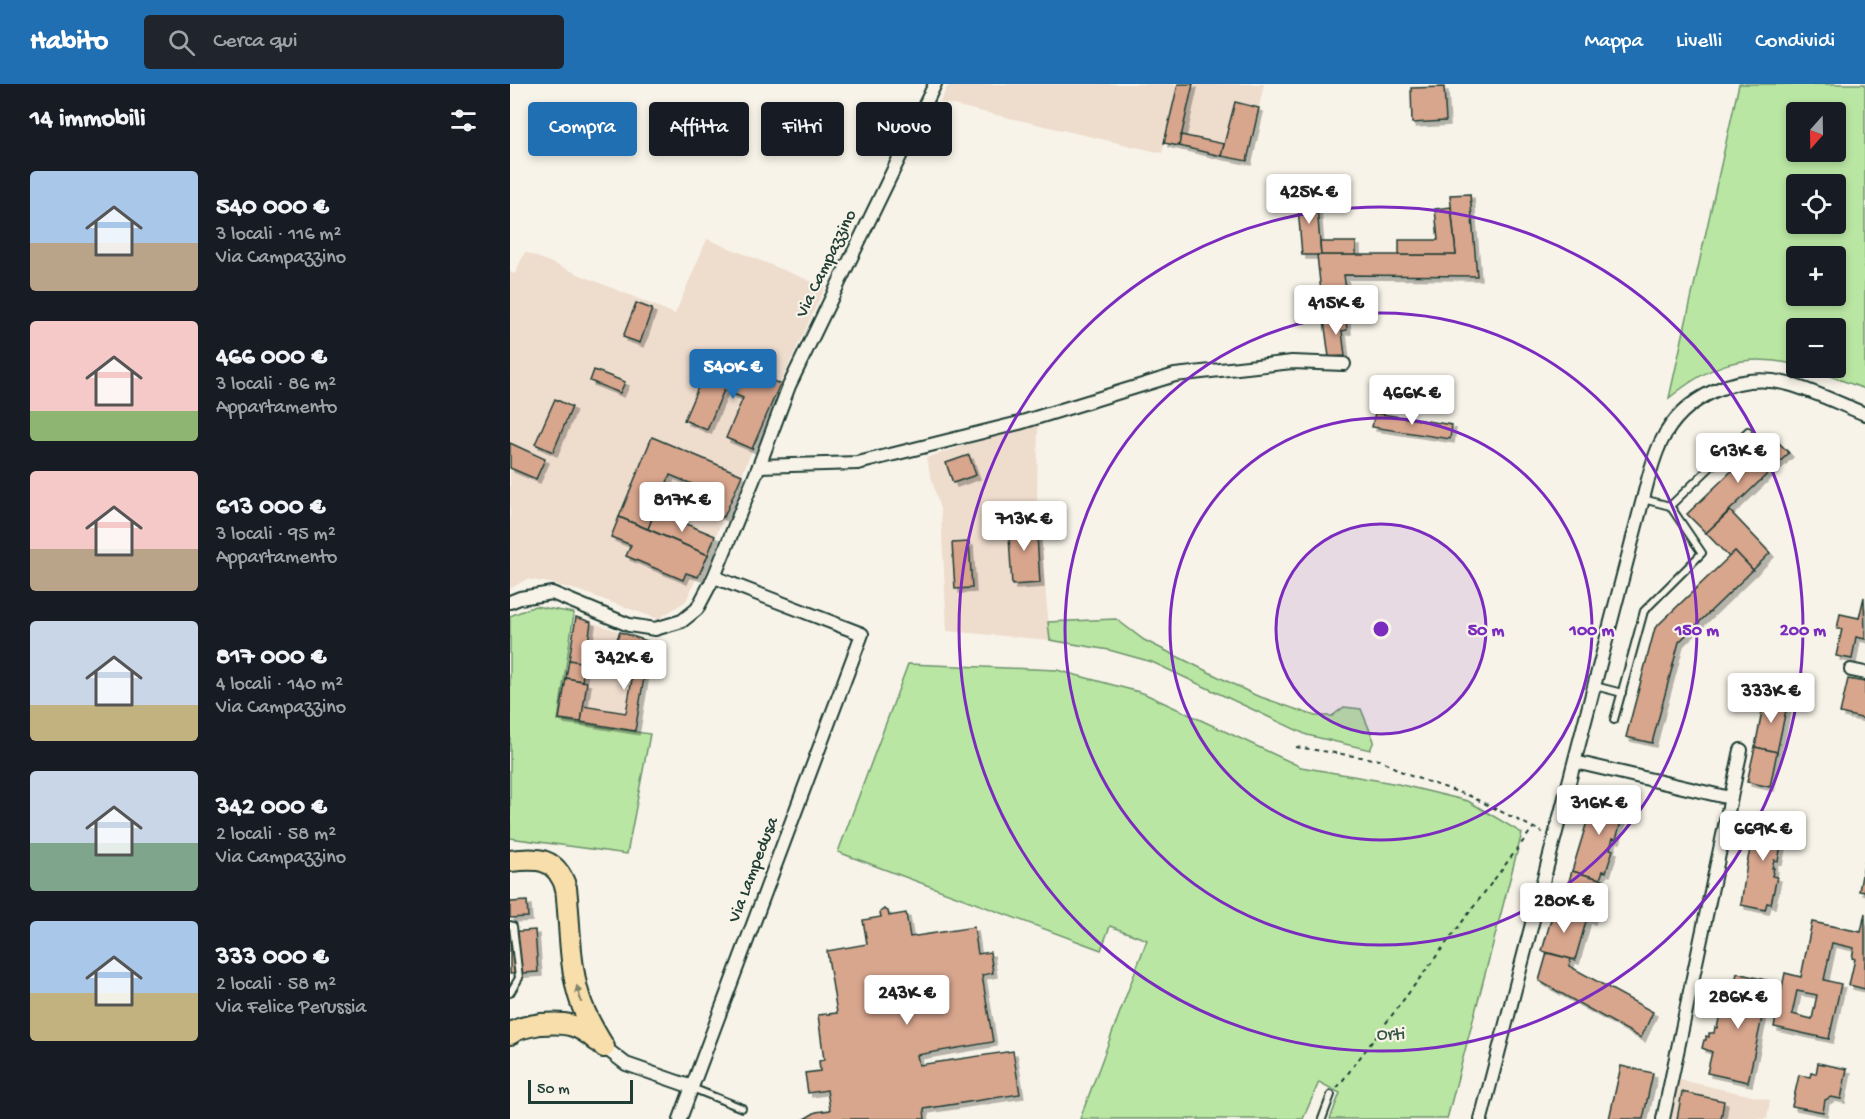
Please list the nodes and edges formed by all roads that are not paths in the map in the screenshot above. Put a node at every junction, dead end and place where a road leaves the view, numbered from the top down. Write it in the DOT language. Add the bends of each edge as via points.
graph roads {
  1 [pos="935,84"];
  2 [pos="1344,364"];
  3 [pos="1865,414"];
  4 [pos="1748,431"];
  5 [pos="759,466"];
  6 [pos="1643,499"];
  7 [pos="1670,506"];
  8 [pos="714,577"];
  9 [pos="510,602"];
  10 [pos="1851,670"];
  11 [pos="1865,673"];
  12 [pos="1595,686"];
  13 [pos="1622,693"];
  14 [pos="1614,720"];
  15 [pos="1741,750"];
  16 [pos="1575,762"];
  17 [pos="1731,798"];
  18 [pos="510,861"];
  19 [pos="510,925"];
  20 [pos="510,993"];
  21 [pos="510,1034"];
  22 [pos="604,1047"];
  23 [pos="692,1087"];
  24 [pos="1331,1095"];
  25 [pos="742,1108"];
  26 [pos="680,1119"];
  27 [pos="1322,1119"];
  28 [pos="1481,1119"];
  29 [pos="1663,1119"];
  1 -- 5 [label="street, Via Campazzino" via="789,386"];
  2 -- 5 [label="street" via="1292,362 1175,375 1019,423 858,463"];
  3 -- 6 [label="street" via="1780,382 1724,386 1693,404 1672,424 1658,447"];
  4 -- 7 [label="lane"];
  5 -- 8 [label="street, Via Campazzino"];
  6 -- 7 [label="lane"];
  6 -- 12 [label="street"];
  7 -- 13 [label="lane" via="1702,553 1644,611"];
  8 -- 9 [label="street, Via Campazzino" via="698,609 682,621 655,628 629,625 552,593"];
  8 -- 23 [label="street, Via Lampedusa" via="862,634"];
  10 -- 11 [label="street"];
  12 -- 13 [label="lane"];
  12 -- 16 [label="street"];
  13 -- 14 [label="lane"];
  15 -- 17 [label="street"];
  16 -- 17 [label="street"];
  16 -- 28 [label="street"];
  17 -- 29 [label="street"];
  22 -- 18 [label="main road, one-way" via="579,997 563,877 545,861"];
  19 -- 20 [label="lane" via="519,978"];
  21 -- 22 [label="main road" via="526,1026 559,1022 584,1030"];
  22 -- 23 [label="street" via="626,1064"];
  23 -- 25 [label="lane"];
  23 -- 26 [label="street, Via Lampedusa"];
  24 -- 27 [label="lane"];
}
